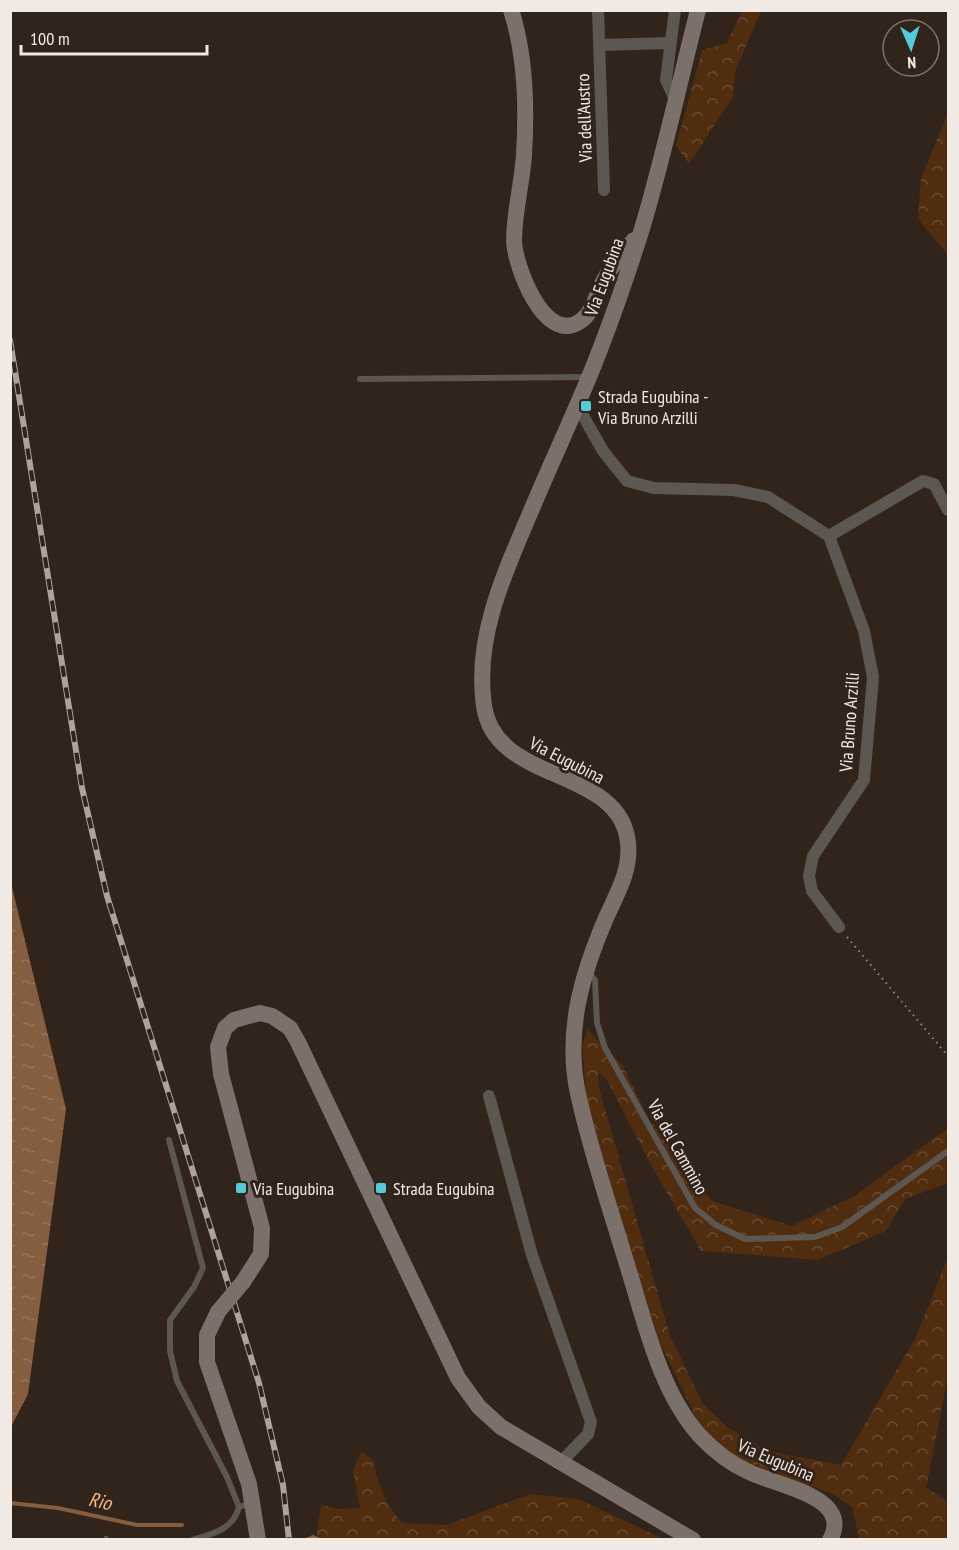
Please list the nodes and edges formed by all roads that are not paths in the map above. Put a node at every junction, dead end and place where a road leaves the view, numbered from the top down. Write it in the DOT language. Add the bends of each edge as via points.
graph roads {
  1 [pos="511,10"];
  2 [pos="598,10"];
  3 [pos="675,10"];
  4 [pos="698,10"];
  5 [pos="670,43"];
  6 [pos="600,45"];
  7 [pos="675,99"];
  8 [pos="604,190"];
  9 [pos="641,232"];
  10 [pos="589,377"];
  11 [pos="360,379"];
  12 [pos="577,405"];
  13 [pos="948,510"];
  14 [pos="830,536"];
  15 [pos="839,927"];
  16 [pos="586,969"];
  17 [pos="489,1096"];
  18 [pos="169,1140"];
  19 [pos="948,1151"];
  20 [pos="560,1463"];
  21 [pos="249,1509"];
  22 [pos="192,1539"];
  23 [pos="250,1539"];
  24 [pos="258,1539"];
  25 [pos="693,1539"];
  26 [pos="830,1539"];
  1 -- 9 [label="street" via="519,33 524,88 524,154 514,243 523,279 543,316 563,326 579,323 593,307 603,280"];
  2 -- 6 [label="street, Via dell'Austro"];
  3 -- 5 [label="street"];
  4 -- 7 [label="street, Via Eugubina"];
  5 -- 6 [label="street"];
  5 -- 7 [label="street" via="666,80"];
  6 -- 8 [label="street, Via dell'Austro"];
  7 -- 9 [label="street, Via Eugubina"];
  9 -- 10 [label="street, Via Eugubina"];
  10 -- 11 [label="lane"];
  10 -- 12 [label="street, Via Eugubina"];
  12 -- 14 [label="street" via="603,451 627,481 654,488 734,490 768,497"];
  12 -- 16 [label="street, Via Eugubina" via="490,615 483,674 484,707 493,735 501,744 511,753 595,794 625,826 629,850 624,879"];
  13 -- 14 [label="street" via="934,484 923,481"];
  14 -- 15 [label="street, Via Bruno Arzilli" via="864,631 873,676 864,780 813,856 809,876 812,891"];
  16 -- 19 [label="lane, Via del Cammino" via="594,975 597,1023 605,1048 695,1208 716,1225 745,1239 815,1238 842,1227"];
  16 -- 26 [label="street, Via Eugubina" via="574,1019 576,1088 610,1211 666,1381 687,1420 723,1459 820,1499 833,1513 836,1527"];
  17 -- 20 [label="street" via="532,1255 591,1422 588,1434"];
  18 -- 21 [label="lane" via="203,1268 170,1320 170,1351 177,1381 227,1477"];
  20 -- 21 [label="street, bridge" via="501,1428 458,1378 298,1042 290,1028 260,1013 234,1020 225,1028 218,1047 221,1074 262,1228 261,1254 218,1312 207,1335 207,1362 249,1484"];
  20 -- 25 [label="street"];
  21 -- 22 [label="lane" via="217,1533"];
  21 -- 23 [label="street"];
  21 -- 24 [label="street"];
}
